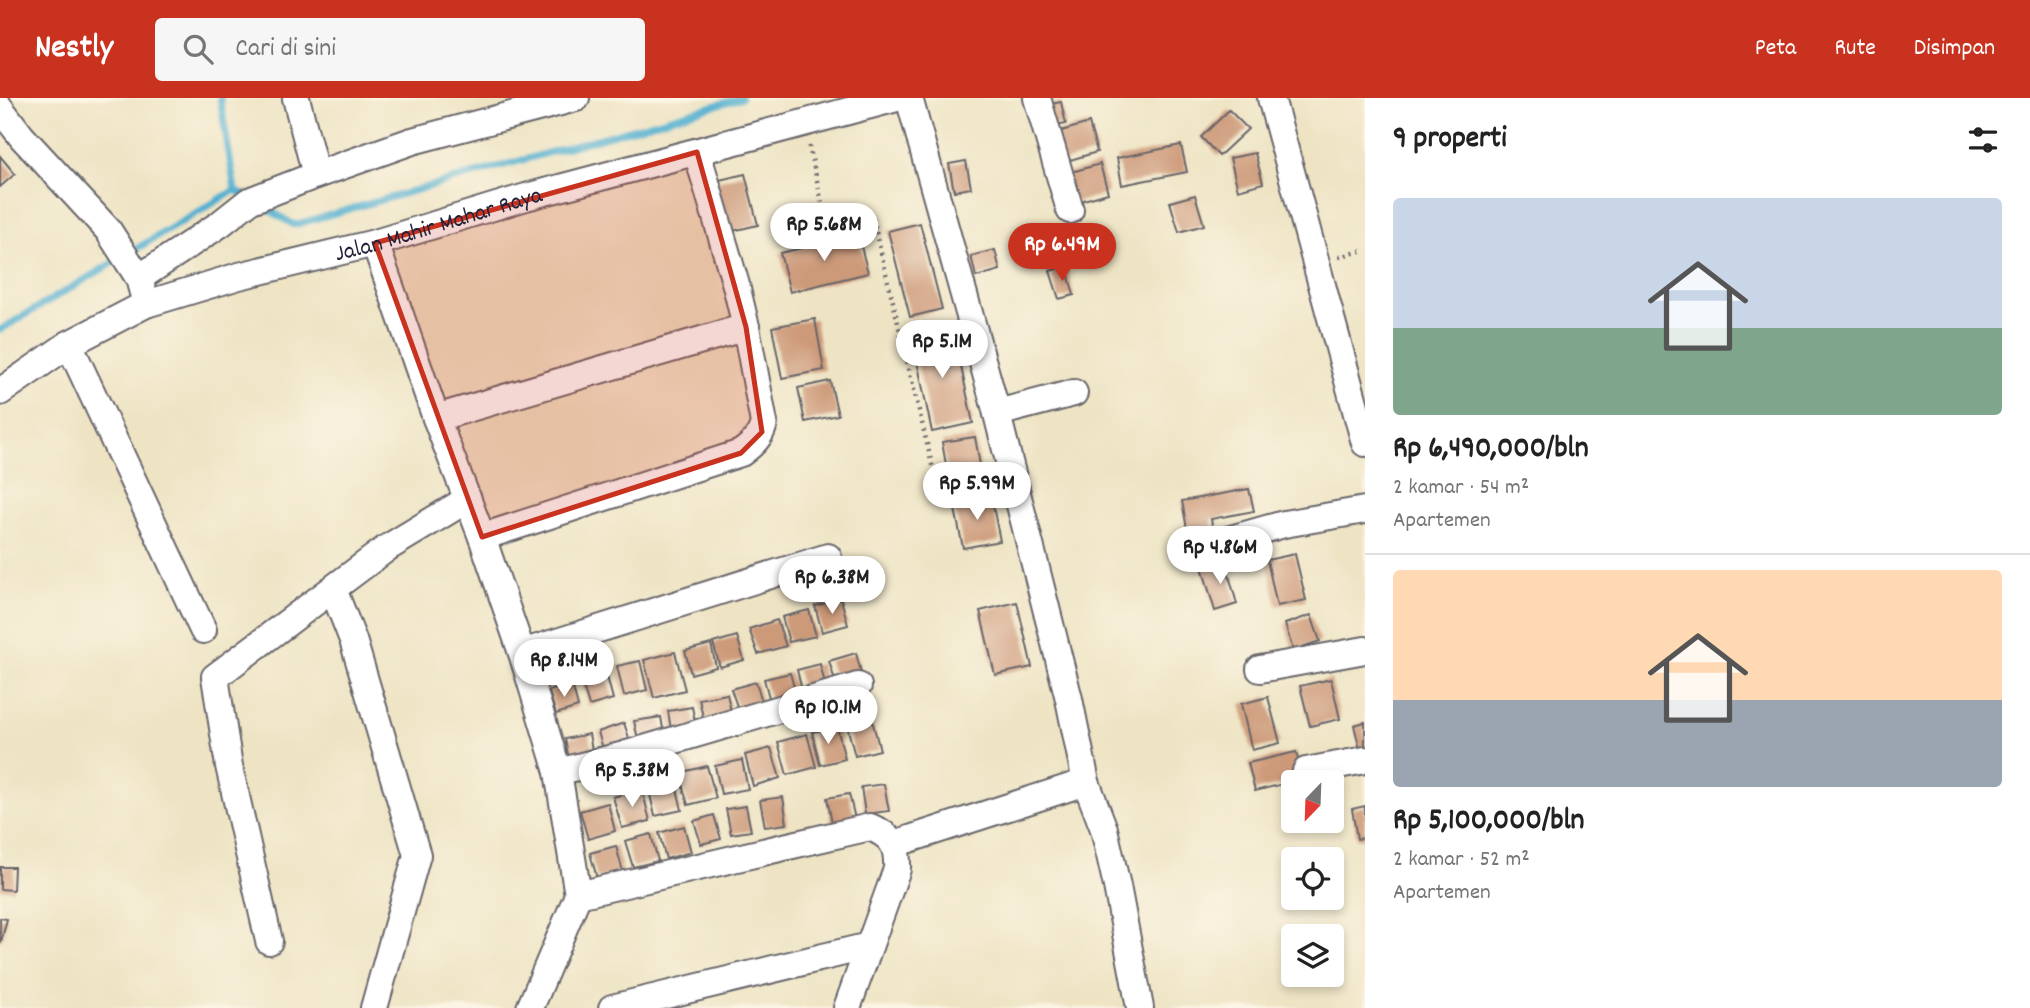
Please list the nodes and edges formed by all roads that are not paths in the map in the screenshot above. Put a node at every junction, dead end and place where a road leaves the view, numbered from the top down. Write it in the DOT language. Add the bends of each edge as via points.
graph roads {
  1 [pos="296,98"];
  2 [pos="576,98"];
  3 [pos="897,98"];
  4 [pos="909,98"];
  5 [pos="1037,98"];
  6 [pos="1271,98"];
  7 [pos="0,108"];
  8 [pos="697,152"];
  9 [pos="304,179"];
  10 [pos="1070,211"];
  11 [pos="375,243"];
  12 [pos="132,268"];
  13 [pos="146,304"];
  14 [pos="746,327"];
  15 [pos="69,344"];
  16 [pos="0,392"];
  17 [pos="1074,393"];
  18 [pos="997,413"];
  19 [pos="436,418"];
  20 [pos="1365,443"];
  21 [pos="468,499"];
  22 [pos="1365,510"];
  23 [pos="482,537"];
  24 [pos="1203,547"];
  25 [pos="828,557"];
  26 [pos="333,589"];
  27 [pos="203,630"];
  28 [pos="1365,650"];
  29 [pos="522,653"];
  30 [pos="1260,669"];
  31 [pos="858,686"];
  32 [pos="1365,760"];
  33 [pos="1311,770"];
  34 [pos="558,772"];
  35 [pos="1086,782"];
  36 [pos="894,845"];
  37 [pos="578,895"];
  38 [pos="269,942"];
  39 [pos="869,946"];
  40 [pos="374,1008"];
  41 [pos="530,1008"];
  42 [pos="612,1008"];
  43 [pos="847,1008"];
  44 [pos="1140,1008"];
  1 -- 9 [label="street"];
  2 -- 9 [label="street" via="412,142"];
  3 -- 8 [label="street, Jalan Mahir Mahar Raya"];
  4 -- 18 [label="street"];
  5 -- 10 [label="street"];
  6 -- 20 [label="street"];
  7 -- 12 [label="street" via="108,230"];
  8 -- 11 [label="street, Jalan Mahir Mahar Raya"];
  8 -- 14 [label="street"];
  9 -- 12 [label="street" via="249,201 220,224"];
  11 -- 13 [label="street, Jalan Mahir Mahar Raya"];
  11 -- 19 [label="street"];
  12 -- 13 [label="street"];
  13 -- 15 [label="street, Jalan Mahir Mahar Raya"];
  14 -- 19 [label="street"];
  14 -- 23 [label="street" via="764,423 759,436 741,453"];
  15 -- 16 [label="street, Jalan Mahir Mahar Raya"];
  15 -- 27 [label="street"];
  17 -- 18 [label="street"];
  18 -- 35 [label="street"];
  19 -- 21 [label="street"];
  21 -- 23 [label="street"];
  21 -- 26 [label="street" via="387,548"];
  22 -- 24 [label="street" via="1284,524"];
  23 -- 29 [label="street"];
  25 -- 29 [label="street"];
  26 -- 38 [label="street" via="215,677 229,766"];
  26 -- 40 [label="street" via="353,640 417,855"];
  28 -- 30 [label="street"];
  29 -- 34 [label="street"];
  31 -- 34 [label="street"];
  32 -- 33 [label="street"];
  34 -- 37 [label="street"];
  35 -- 36 [label="street"];
  35 -- 44 [label="street" via="1107,841"];
  36 -- 37 [label="street" via="870,827"];
  36 -- 39 [label="street" via="897,869"];
  37 -- 41 [label="street"];
  39 -- 42 [label="street"];
  39 -- 43 [label="street"];
}
